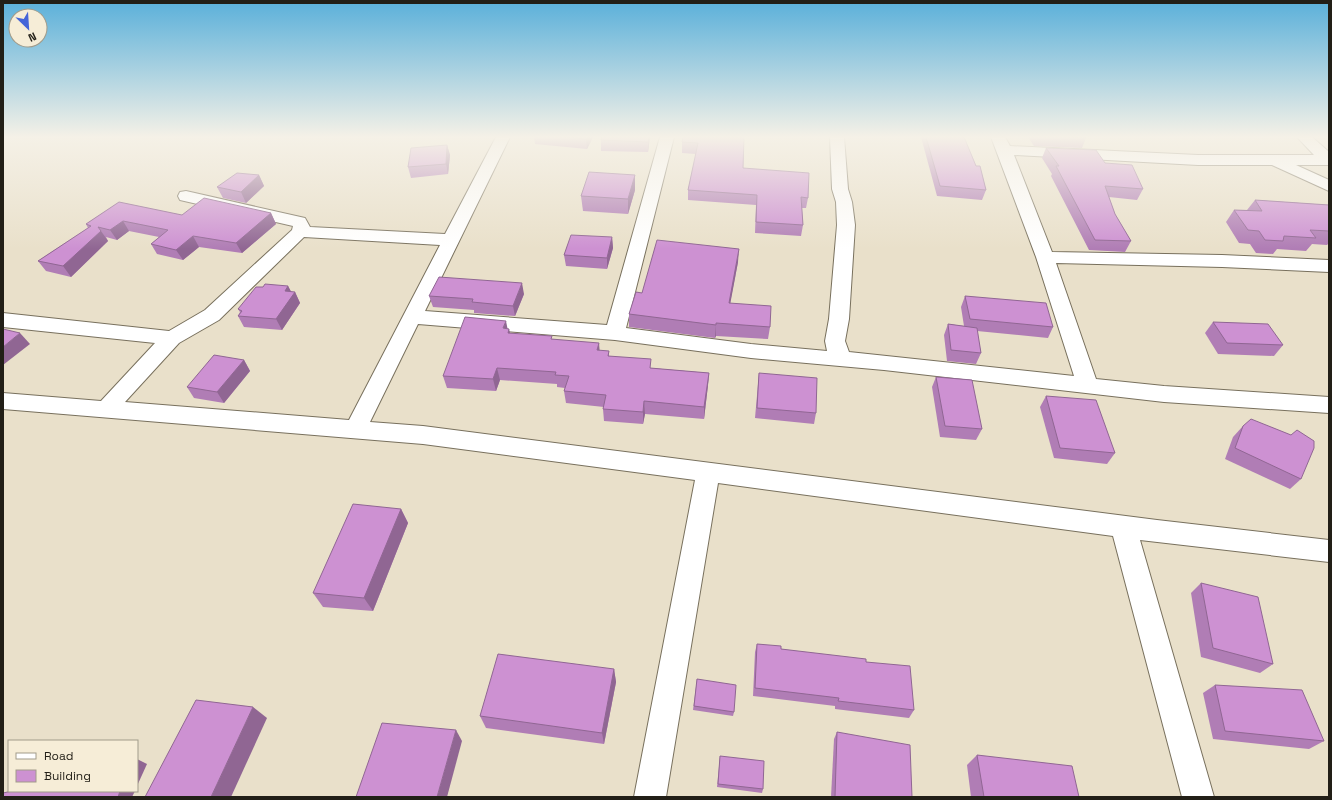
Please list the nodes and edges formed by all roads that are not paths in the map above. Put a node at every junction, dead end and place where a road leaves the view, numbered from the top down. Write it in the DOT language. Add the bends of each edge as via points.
graph roads {
  1 [pos="484,174"];
  2 [pos="657,174"];
  3 [pos="839,174"];
  4 [pos="1013,174"];
  5 [pos="1303,174"];
  6 [pos="1329,186"];
  7 [pos="186,196"];
  8 [pos="300,232"];
  9 [pos="450,240"];
  10 [pos="1045,257"];
  11 [pos="1329,266"];
  12 [pos="412,317"];
  13 [pos="3,320"];
  14 [pos="615,333"];
  15 [pos="172,338"];
  16 [pos="840,359"];
  17 [pos="1088,386"];
  18 [pos="3,401"];
  19 [pos="1329,405"];
  20 [pos="105,410"];
  21 [pos="355,430"];
  22 [pos="708,473"];
  23 [pos="1123,526"];
  24 [pos="1329,551"];
  25 [pos="650,797"];
  26 [pos="1198,797"];
  1 -- 9 [label="street"];
  2 -- 14 [label="street"];
  3 -- 16 [label="street" via="846,225 835,341"];
  4 -- 10 [label="street"];
  5 -- 6 [label="street"];
  7 -- 8 [label="street" via="300,222"];
  8 -- 9 [label="street"];
  8 -- 15 [label="street" via="212,315"];
  9 -- 12 [label="street"];
  10 -- 11 [label="street"];
  10 -- 17 [label="street"];
  12 -- 14 [label="street"];
  12 -- 21 [label="street"];
  13 -- 15 [label="street"];
  14 -- 16 [label="street" via="751,351"];
  15 -- 20 [label="street"];
  16 -- 17 [label="street"];
  17 -- 19 [label="street" via="1164,394"];
  18 -- 20 [label="street"];
  20 -- 21 [label="street"];
  21 -- 22 [label="street" via="423,435"];
  22 -- 23 [label="street"];
  22 -- 25 [label="street"];
  23 -- 24 [label="street"];
  23 -- 26 [label="street"];
}
